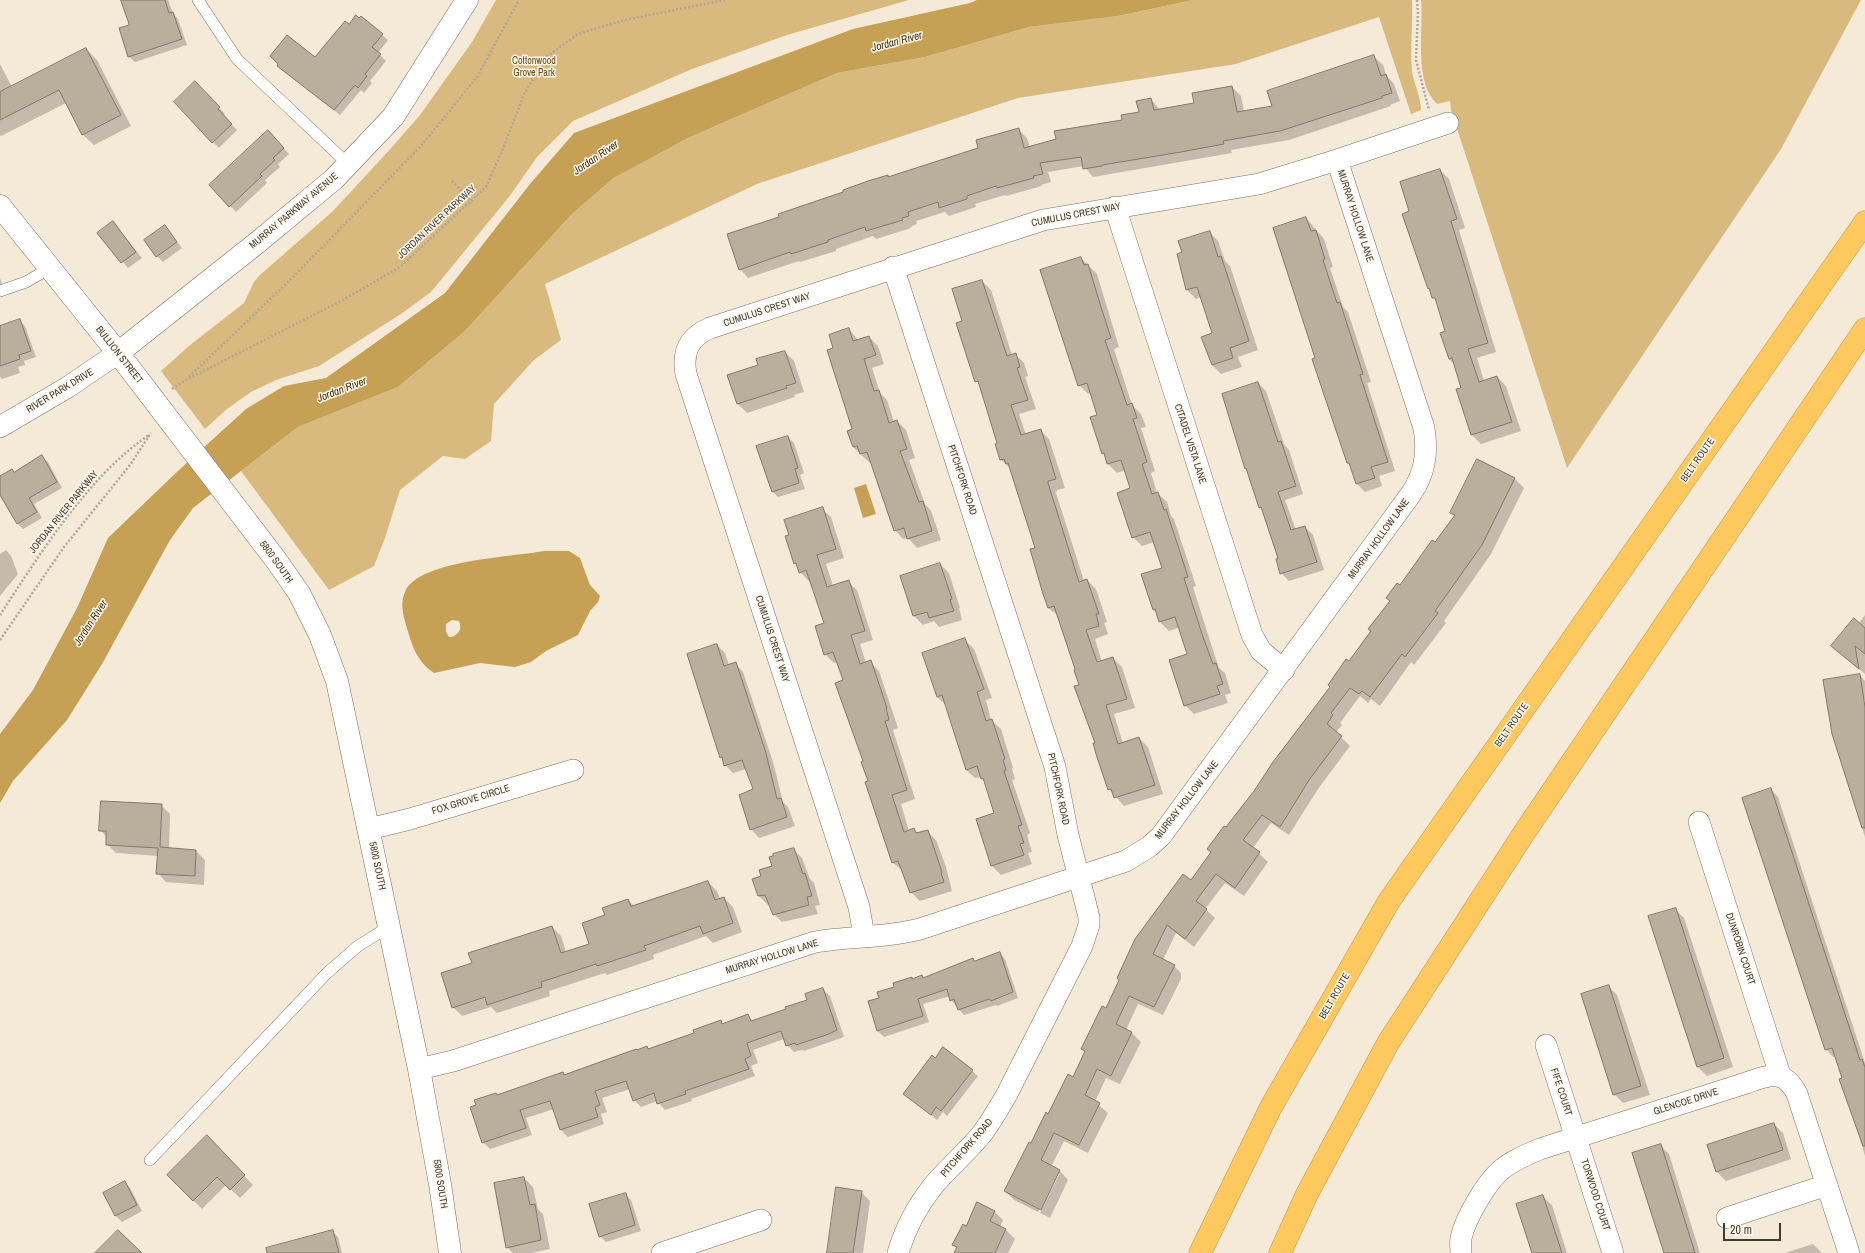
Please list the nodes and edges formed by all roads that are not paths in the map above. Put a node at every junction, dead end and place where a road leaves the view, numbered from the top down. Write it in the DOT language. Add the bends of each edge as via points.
graph roads {
  1 [pos="198,0"];
  2 [pos="467,0"];
  3 [pos="1440,120"];
  4 [pos="1338,160"];
  5 [pos="348,164"];
  6 [pos="0,206"];
  7 [pos="1115,207"];
  8 [pos="1865,222"];
  9 [pos="50,268"];
  10 [pos="893,268"];
  11 [pos="0,291"];
  12 [pos="1865,329"];
  13 [pos="118,353"];
  14 [pos="0,427"];
  15 [pos="234,505"];
  16 [pos="1284,670"];
  17 [pos="573,770"];
  18 [pos="1699,822"];
  19 [pos="369,828"];
  20 [pos="1079,877"];
  21 [pos="390,926"];
  22 [pos="864,936"];
  23 [pos="1546,1045"];
  24 [pos="419,1069"];
  25 [pos="1780,1075"];
  26 [pos="1576,1138"];
  27 [pos="150,1160"];
  28 [pos="1827,1185"];
  29 [pos="1727,1218"];
  30 [pos="761,1220"];
  31 [pos="450,1253"];
  32 [pos="662,1253"];
  33 [pos="898,1253"];
  34 [pos="1200,1253"];
  35 [pos="1280,1253"];
  36 [pos="1461,1253"];
  37 [pos="1613,1253"];
  38 [pos="1849,1253"];
  1 -- 5 [label="lane" via="237,59"];
  2 -- 5 [label="street, MURRAY PARKWAY AVENUE" via="393,117"];
  3 -- 4 [label="street, CUMULUS CREST WAY"];
  4 -- 7 [label="street, CUMULUS CREST WAY" via="1258,184"];
  4 -- 16 [label="street, MURRAY HOLLOW LANE" via="1424,428 1426,459 1411,494"];
  5 -- 13 [label="street, MURRAY PARKWAY AVENUE" via="334,179 258,242"];
  6 -- 9 [label="street, BULLION STREET"];
  7 -- 10 [label="street, CUMULUS CREST WAY" via="1043,220"];
  7 -- 16 [label="street, CITADEL VISTA LANE" via="1252,635 1261,651"];
  8 -- 34 [label="highway, BELT ROUTE" via="1389,901 1271,1107"];
  9 -- 11 [label="lane" via="26,282"];
  9 -- 13 [label="street, BULLION STREET"];
  10 -- 20 [label="street, PITCHFORK ROAD" via="1055,767"];
  10 -- 22 [label="street, CUMULUS CREST WAY" via="704,331 689,344 684,358 686,374 859,907"];
  12 -- 35 [label="highway" via="1524,833 1388,1043 1314,1180"];
  13 -- 14 [label="street, RIVER PARK DRIVE" via="68,387"];
  13 -- 15 [label="street, BULLION STREET"];
  15 -- 19 [label="street, 5800 SOUTH" via="299,593 320,635 338,681"];
  16 -- 20 [label="street, MURRAY HOLLOW LANE" via="1161,836 1126,861"];
  17 -- 19 [label="street, FOX GROVE CIRCLE" via="410,819"];
  18 -- 25 [label="street, DUNROBIN COURT"];
  19 -- 21 [label="street, 5800 SOUTH"];
  20 -- 22 [label="street, MURRAY HOLLOW LANE" via="920,929 893,935"];
  20 -- 33 [label="street, PITCHFORK ROAD" via="1089,917 1089,926 1082,946 995,1115 933,1186 909,1225"];
  21 -- 24 [label="street, 5800 SOUTH"];
  21 -- 27 [label="lane" via="358,946 327,973"];
  22 -- 24 [label="street, MURRAY HOLLOW LANE" via="800,946 453,1061"];
  23 -- 26 [label="street, FIFE COURT"];
  24 -- 31 [label="street, 5800 SOUTH"];
  25 -- 26 [label="street, GLENCOE DRIVE" via="1763,1077"];
  25 -- 28 [label="street" via="1793,1085 1798,1094"];
  26 -- 36 [label="street, GLENCOE DRIVE" via="1540,1149 1517,1159 1499,1171 1486,1186 1472,1211 1461,1238"];
  26 -- 37 [label="street, TORWOOD COURT"];
  28 -- 29 [label="street"];
  28 -- 38 [label="street"];
  30 -- 32 [label="street"];
}
